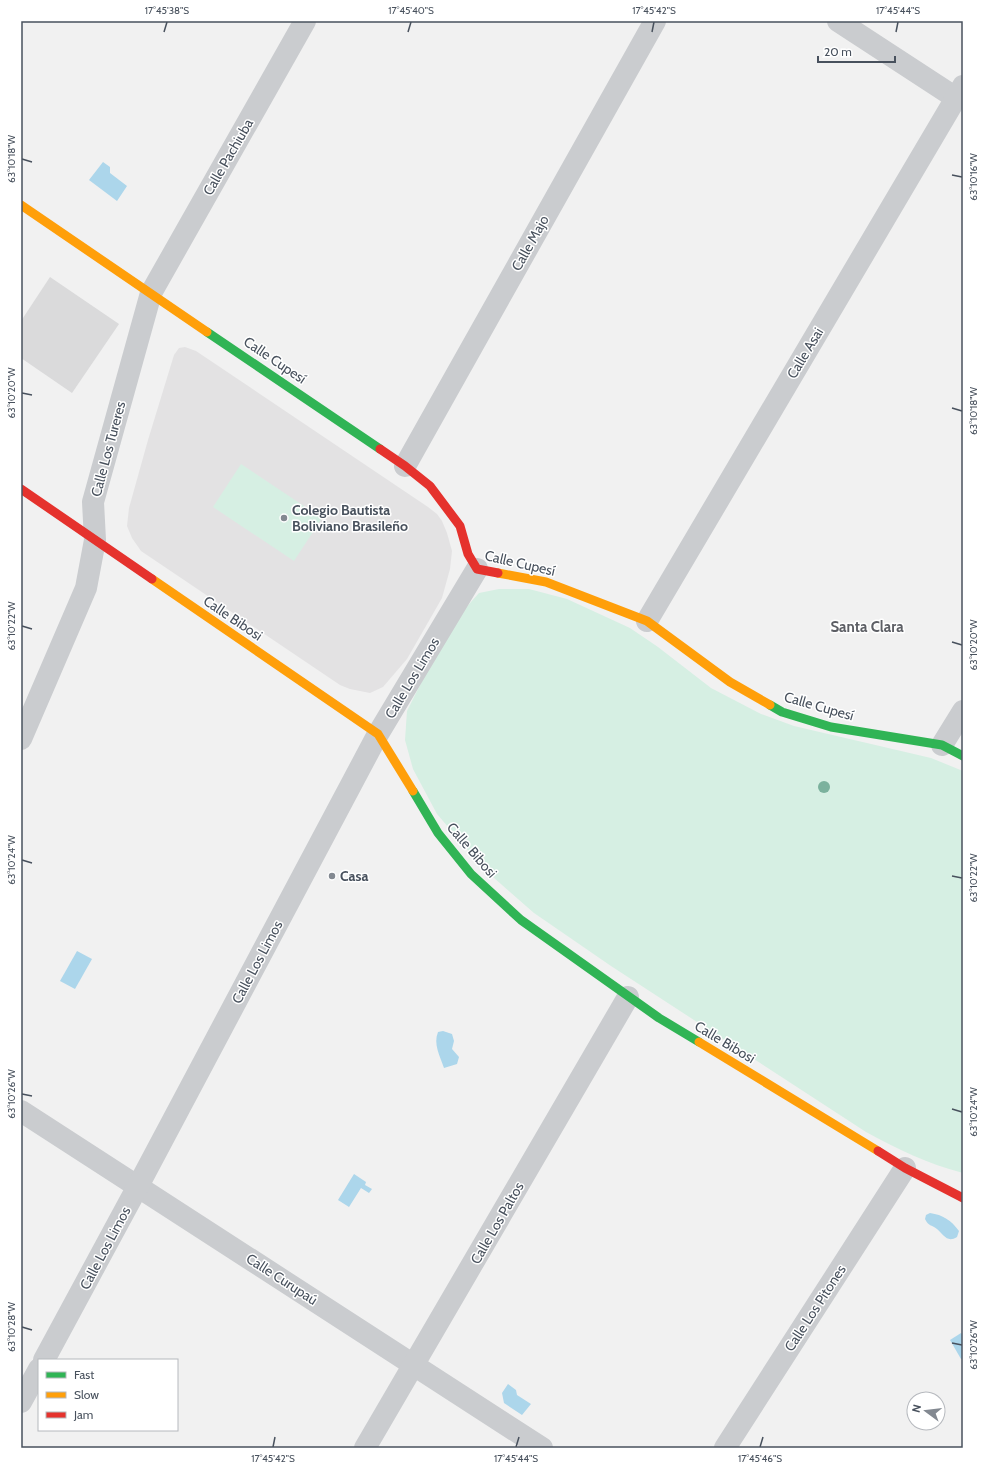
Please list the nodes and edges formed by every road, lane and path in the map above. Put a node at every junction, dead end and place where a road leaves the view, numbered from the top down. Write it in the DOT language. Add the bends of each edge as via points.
graph roads {
  1 [pos="305,21"];
  2 [pos="655,21"];
  3 [pos="838,21"];
  4 [pos="960,92"];
  5 [pos="21,205"];
  6 [pos="151,293"];
  7 [pos="405,466"];
  8 [pos="21,489"];
  9 [pos="95,540"];
  10 [pos="476,569"];
  11 [pos="647,621"];
  12 [pos="963,711"];
  13 [pos="378,734"];
  14 [pos="21,739"];
  15 [pos="942,745"];
  16 [pos="963,756"];
  17 [pos="628,997"];
  18 [pos="21,1111"];
  19 [pos="905,1168"];
  20 [pos="138,1186"];
  21 [pos="963,1198"];
  22 [pos="45,1359"];
  23 [pos="414,1365"];
  24 [pos="38,1371"];
  25 [pos="21,1402"];
  26 [pos="365,1448"];
  27 [pos="542,1448"];
  28 [pos="725,1448"];
  1 -- 6 [label="street, Calle Pachiuba"];
  2 -- 7 [label="street, Calle Majo"];
  3 -- 4 [label="street"];
  4 -- 11 [label="street, Calle Asai"];
  5 -- 6 [label="street, Calle Cupesí"];
  6 -- 7 [label="street, Calle Cupesí"];
  6 -- 9 [label="street, Calle Los Tureres" via="93,502"];
  7 -- 10 [label="street, Calle Cupesí" via="430,486 460,526 468,554"];
  8 -- 9 [label="street, Calle Bibosi"];
  9 -- 13 [label="street, Calle Bibosi"];
  9 -- 14 [label="street, Calle Los Tureres" via="86,588"];
  10 -- 11 [label="street, Calle Cupesí" via="546,582"];
  10 -- 13 [label="street, Calle Los Limos"];
  11 -- 15 [label="street, Calle Cupesí" via="730,682 782,712 831,727"];
  12 -- 15 [label="street"];
  13 -- 17 [label="street, Calle Bibosi" via="438,833 470,874 521,920"];
  13 -- 20 [label="street, Calle Los Limos"];
  15 -- 16 [label="street, Calle Cupesí"];
  17 -- 19 [label="street, Calle Bibosi"];
  17 -- 23 [label="street, Calle Los Paltos"];
  18 -- 20 [label="street, Calle Curupaú"];
  19 -- 21 [label="street, Calle Bibosi"];
  19 -- 28 [label="street, Calle Los Pitones"];
  20 -- 22 [label="street, Calle Los Limos"];
  20 -- 23 [label="street, Calle Curupaú"];
  23 -- 26 [label="street, Calle Los Paltos"];
  23 -- 27 [label="street, Calle Curupaú"];
  24 -- 25 [label="street"];
}
